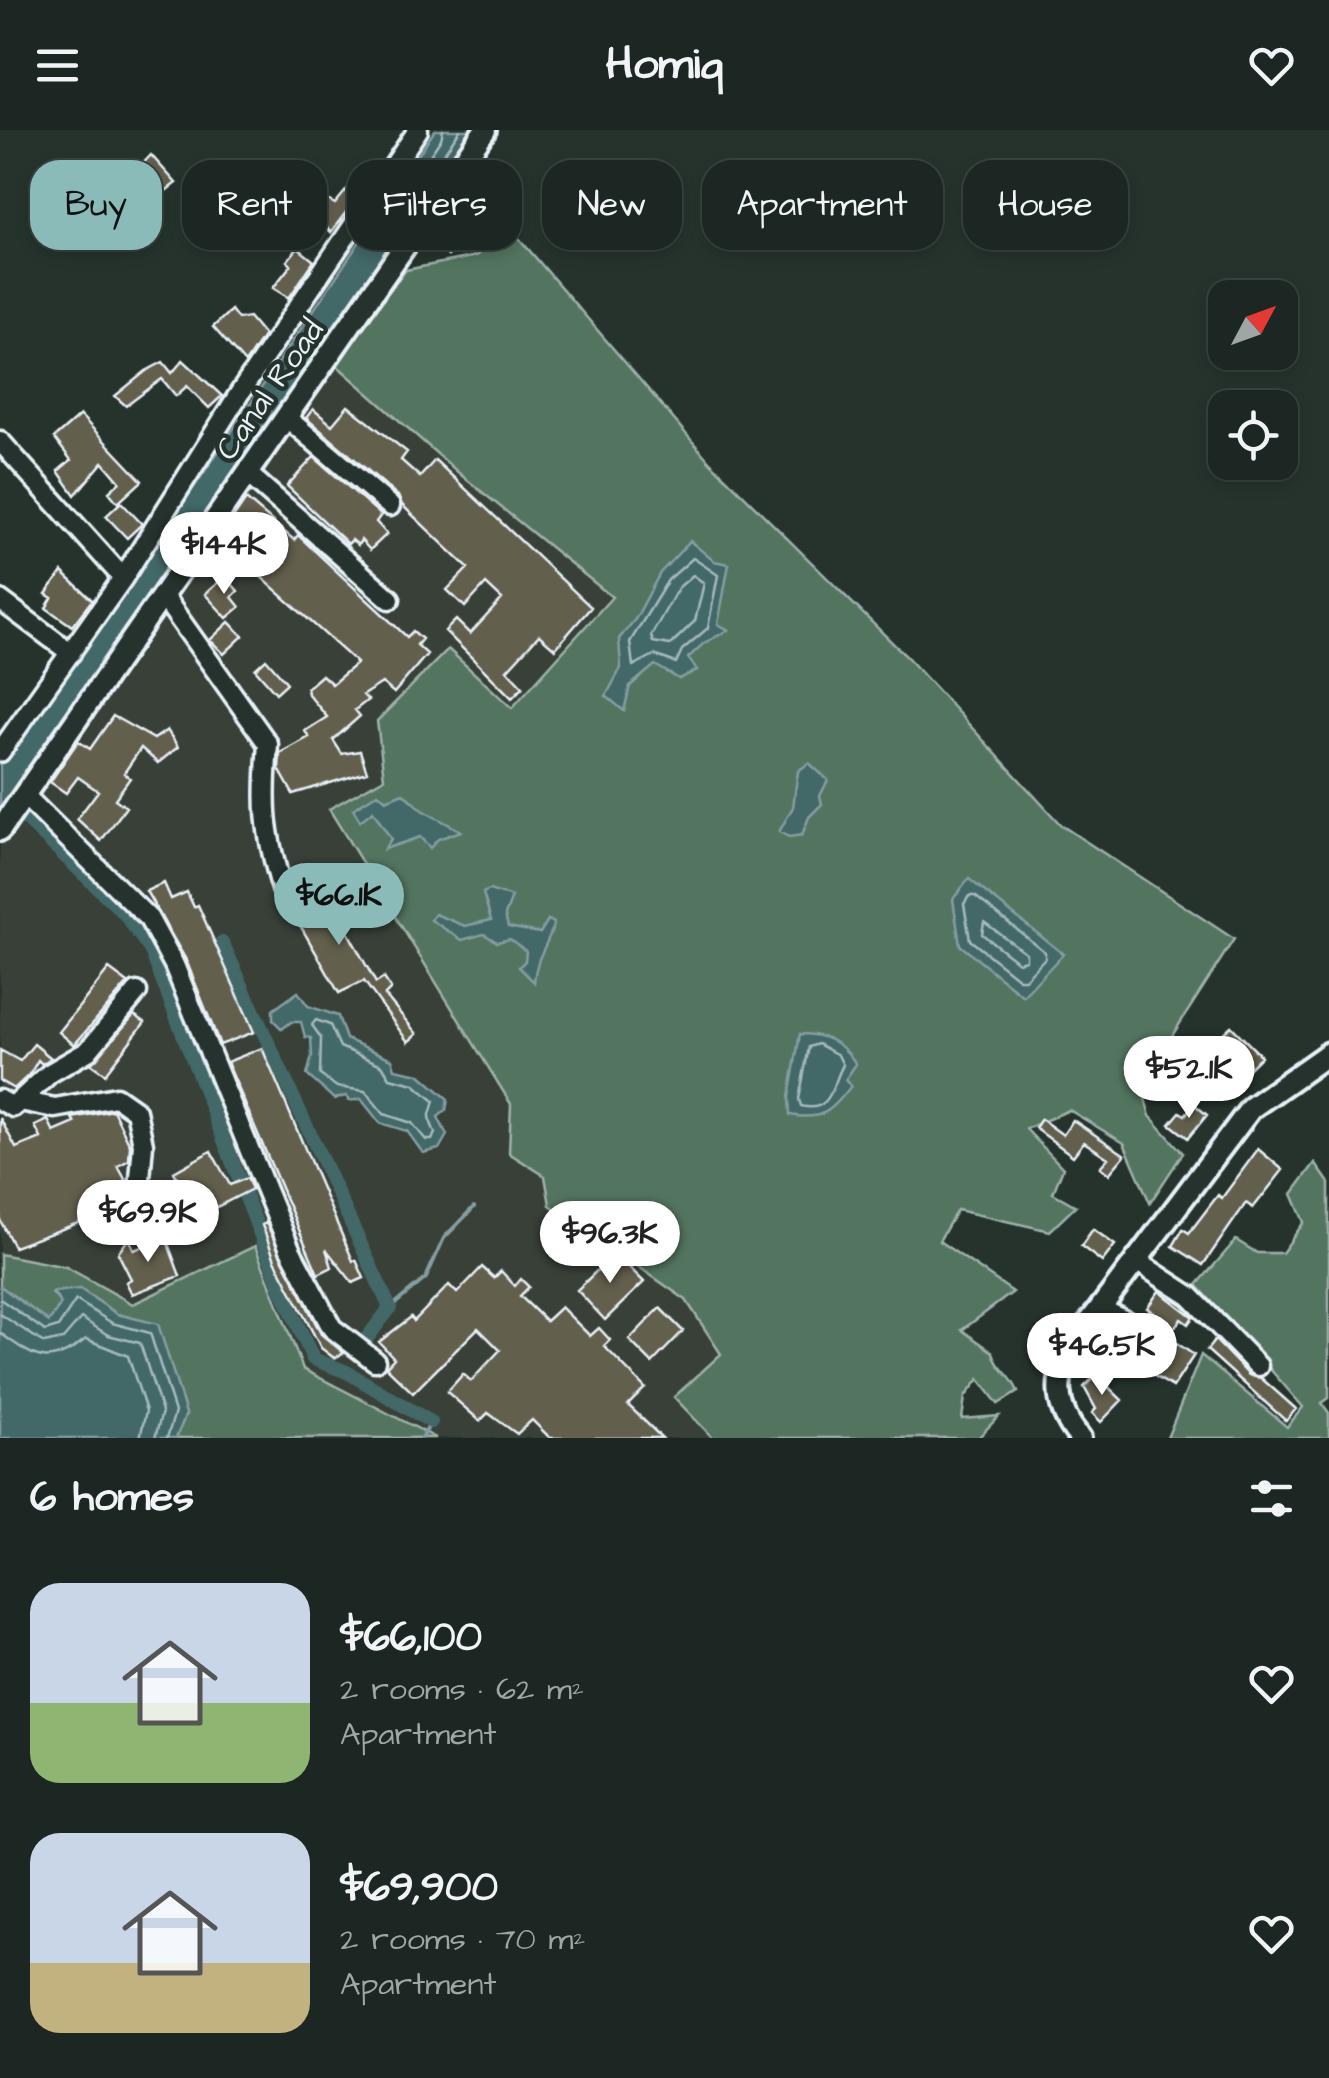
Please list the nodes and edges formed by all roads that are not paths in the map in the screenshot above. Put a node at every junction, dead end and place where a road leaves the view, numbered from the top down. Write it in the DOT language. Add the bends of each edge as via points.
graph roads {
  1 [pos="418,130"];
  2 [pos="485,130"];
  3 [pos="286,418"];
  4 [pos="0,441"];
  5 [pos="248,474"];
  6 [pos="390,506"];
  7 [pos="123,578"];
  8 [pos="163,596"];
  9 [pos="390,599"];
  10 [pos="0,600"];
  11 [pos="71,653"];
  12 [pos="0,752"];
  13 [pos="24,796"];
  14 [pos="0,830"];
  15 [pos="282,889"];
  16 [pos="137,992"];
  17 [pos="1329,1054"];
  18 [pos="0,1100"];
  19 [pos="20,1101"];
  20 [pos="136,1214"];
  21 [pos="1135,1260"];
  22 [pos="1100,1308"];
  23 [pos="1157,1337"];
  24 [pos="375,1362"];
  25 [pos="1258,1366"];
  26 [pos="1080,1438"];
  1 -- 7 [label="street"];
  2 -- 3 [label="main road, Canal Road"];
  3 -- 5 [label="main road, Canal Road"];
  3 -- 6 [label="street"];
  4 -- 7 [label="street"];
  5 -- 8 [label="main road, Canal Road"];
  5 -- 9 [label="street"];
  7 -- 11 [label="street"];
  8 -- 13 [label="main road, Canal Road"];
  8 -- 15 [label="street" via="268,744 262,806"];
  10 -- 11 [label="street"];
  11 -- 12 [label="street"];
  13 -- 14 [label="main road, Canal Road"];
  13 -- 24 [label="street" via="149,919 290,1249 332,1328"];
  16 -- 19 [label="street" via="88,1052 50,1072"];
  17 -- 21 [label="main road" via="1252,1108"];
  18 -- 19 [label="street" via="13,1108"];
  19 -- 20 [label="street" via="55,1108 116,1097 136,1111 144,1144"];
  21 -- 22 [label="main road"];
  21 -- 25 [label="street" via="1190,1296"];
  22 -- 23 [label="street"];
  22 -- 26 [label="main road" via="1058,1377 1062,1412"];
}
